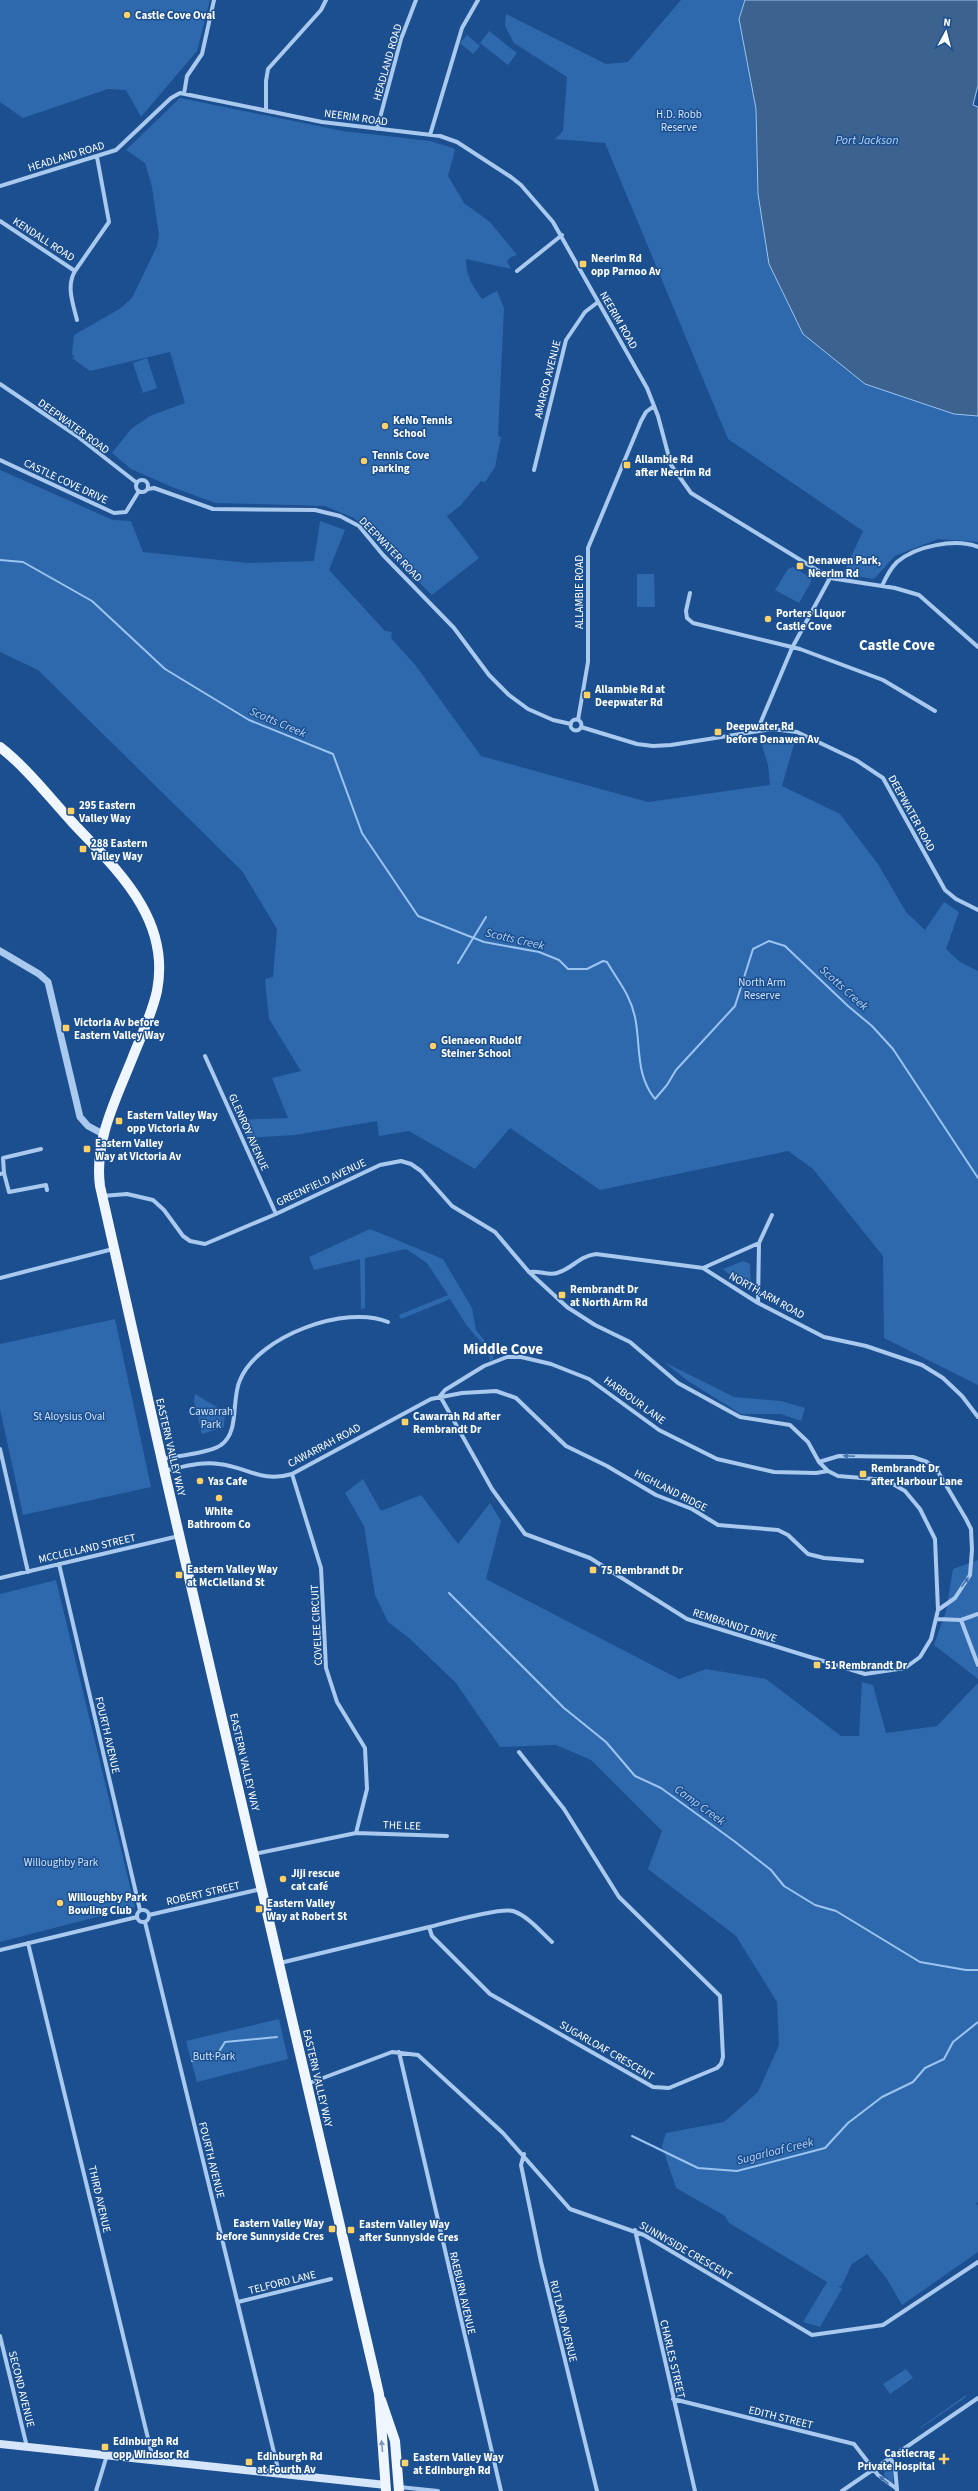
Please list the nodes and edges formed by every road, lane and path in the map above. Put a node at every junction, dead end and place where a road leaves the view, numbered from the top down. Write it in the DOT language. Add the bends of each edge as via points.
graph roads {
  1 [pos="214,0"];
  2 [pos="326,0"];
  3 [pos="416,0"];
  4 [pos="478,0"];
  5 [pos="184,94"];
  6 [pos="266,109"];
  7 [pos="377,129"];
  8 [pos="430,135"];
  9 [pos="97,157"];
  10 [pos="0,186"];
  11 [pos="0,221"];
  12 [pos="562,235"];
  13 [pos="75,271"];
  14 [pos="517,271"];
  15 [pos="598,302"];
  16 [pos="76,320"];
  17 [pos="0,384"];
  18 [pos="654,406"];
  19 [pos="0,460"];
  20 [pos="534,470"];
  21 [pos="137,483"];
  22 [pos="148,489"];
  23 [pos="139,491"];
  24 [pos="978,547"];
  25 [pos="830,578"];
  26 [pos="882,586"];
  27 [pos="690,593"];
  28 [pos="978,647"];
  29 [pos="792,648"];
  30 [pos="935,711"];
  31 [pos="578,720"];
  32 [pos="571,724"];
  33 [pos="581,727"];
  34 [pos="757,731"];
  35 [pos="0,747"];
  36 [pos="978,910"];
  37 [pos="0,950"];
  38 [pos="205,1056"];
  39 [pos="103,1134"];
  40 [pos="40,1149"];
  41 [pos="2,1174"];
  42 [pos="48,1190"];
  43 [pos="102,1196"];
  44 [pos="276,1214"];
  45 [pos="772,1215"];
  46 [pos="759,1243"];
  47 [pos="113,1249"];
  48 [pos="703,1268"];
  49 [pos="529,1272"];
  50 [pos="0,1278"];
  51 [pos="758,1303"];
  52 [pos="388,1322"];
  53 [pos="440,1396"];
  54 [pos="978,1417"];
  55 [pos="0,1449"];
  56 [pos="161,1459"];
  57 [pos="819,1462"];
  58 [pos="164,1471"];
  59 [pos="828,1471"];
  60 [pos="292,1474"];
  61 [pos="179,1536"];
  62 [pos="862,1561"];
  63 [pos="59,1564"];
  64 [pos="28,1572"];
  65 [pos="0,1578"];
  66 [pos="938,1610"];
  67 [pos="978,1614"];
  68 [pos="937,1619"];
  69 [pos="961,1620"];
  70 [pos="978,1665"];
  71 [pos="519,1752"];
  72 [pos="356,1833"];
  73 [pos="447,1836"];
  74 [pos="254,1854"];
  75 [pos="262,1889"];
  76 [pos="140,1910"];
  77 [pos="149,1914"];
  78 [pos="137,1917"];
  79 [pos="145,1922"];
  80 [pos="429,1927"];
  81 [pos="552,1942"];
  82 [pos="28,1943"];
  83 [pos="0,1950"];
  84 [pos="279,1964"];
  85 [pos="399,2052"];
  86 [pos="306,2084"];
  87 [pos="524,2154"];
  88 [pos="635,2230"];
  89 [pos="978,2262"];
  90 [pos="331,2279"];
  91 [pos="238,2302"];
  92 [pos="0,2336"];
  93 [pos="379,2394"];
  94 [pos="978,2398"];
  95 [pos="673,2399"];
  96 [pos="0,2444"];
  97 [pos="27,2447"];
  98 [pos="107,2455"];
  99 [pos="890,2458"];
  100 [pos="153,2459"];
  101 [pos="874,2469"];
  102 [pos="279,2473"];
  103 [pos="386,2488"];
  104 [pos="399,2489"];
  105 [pos="897,2490"];
  106 [pos="96,2491"];
  107 [pos="438,2491"];
  108 [pos="501,2491"];
  109 [pos="597,2491"];
  110 [pos="695,2491"];
  111 [pos="842,2491"];
  1 -- 5 [label="street" via="204,49 187,76"];
  2 -- 6 [label="street" via="321,10 268,69"];
  3 -- 7 [label="street, HEADLAND ROAD" via="401,39"];
  4 -- 8 [label="street" via="462,28"];
  5 -- 6 [label="street, NEERIM ROAD"];
  5 -- 9 [label="street, HEADLAND ROAD" via="177,94 171,98 116,150"];
  6 -- 7 [label="street, NEERIM ROAD" via="322,122"];
  7 -- 8 [label="street, NEERIM ROAD"];
  8 -- 12 [label="street, NEERIM ROAD" via="457,142 511,177"];
  9 -- 10 [label="street, HEADLAND ROAD"];
  9 -- 13 [label="street" via="109,222"];
  11 -- 13 [label="street, KENDALL ROAD"];
  12 -- 14 [label="street"];
  12 -- 15 [label="street, NEERIM ROAD"];
  13 -- 16 [label="street, KENDALL ROAD" via="70,286"];
  15 -- 18 [label="street, NEERIM ROAD" via="648,388"];
  15 -- 20 [label="street, AMAROO AVENUE" via="586,312 566,340"];
  17 -- 21 [label="street, DEEPWATER ROAD" via="77,436"];
  18 -- 25 [label="street, NEERIM ROAD" via="671,465 692,493"];
  18 -- 31 [label="street, ALLAMBIE ROAD" via="646,412 641,421 590,542 588,662"];
  19 -- 23 [label="street, CASTLE COVE DRIVE" via="114,513 126,512"];
  21 -- 22 [label="street, DEEPWATER ROAD" via="145,481"];
  21 -- 23 [label="street"];
  22 -- 23 [label="street" via="144,492"];
  22 -- 32 [label="street, DEEPWATER ROAD" via="154,488 213,509 315,510 327,511 349,519 438,609 499,686 528,709"];
  24 -- 26 [label="street" via="969,544 940,545 914,552 898,562 888,573"];
  25 -- 26 [label="street, NEERIM ROAD"];
  25 -- 29 [label="street"];
  26 -- 28 [label="street, NEERIM ROAD" via="910,591 926,599"];
  27 -- 29 [label="street" via="686,611 687,618 693,622"];
  29 -- 30 [label="street" via="883,680"];
  29 -- 34 [label="street"];
  31 -- 32 [label="street"];
  31 -- 33 [label="street"];
  32 -- 33 [label="street, DEEPWATER ROAD" via="576,731"];
  33 -- 34 [label="street, DEEPWATER ROAD" via="637,744 653,746"];
  34 -- 36 [label="street, DEEPWATER ROAD" via="781,729 797,732 875,771 888,784 945,890"];
  35 -- 39 [label="main road, EASTERN VALLEY WAY" via="129,884 146,910 156,934 159,974 155,997"];
  37 -- 39 [label="street" via="40,974 48,982 80,1117 88,1126"];
  38 -- 44 [label="street, GLENROY AVENUE"];
  39 -- 43 [label="main road, EASTERN VALLEY WAY" via="99,1173"];
  40 -- 41 [label="street" via="3,1158"];
  41 -- 42 [label="street" via="9,1192 46,1186"];
  43 -- 44 [label="street, GREENFIELD AVENUE" via="122,1194 153,1200 164,1210 178,1231 190,1241 197,1243 212,1242"];
  43 -- 47 [label="main road, EASTERN VALLEY WAY"];
  44 -- 49 [label="street, GREENFIELD AVENUE" via="380,1165 401,1161 421,1171 462,1214 495,1232"];
  45 -- 46 [label="street"];
  46 -- 48 [label="street"];
  46 -- 51 [label="street"];
  47 -- 50 [label="street"];
  47 -- 56 [label="main road, EASTERN VALLEY WAY"];
  48 -- 49 [label="street, NORTH ARM ROAD" via="596,1254 585,1255 557,1273"];
  48 -- 51 [label="street, NORTH ARM ROAD"];
  49 -- 57 [label="street, REMBRANDT DRIVE" via="567,1308 630,1342 678,1383 740,1417 790,1425 808,1442"];
  51 -- 54 [label="street, NORTH ARM ROAD" via="824,1336 866,1346 922,1365 943,1378 962,1396"];
  52 -- 56 [label="street" via="366,1316 345,1317 322,1322 288,1336 252,1361 240,1379 236,1390 231,1431 220,1446"];
  53 -- 59 [label="street, HARBOUR LANE" via="444,1390 484,1366 507,1357 521,1357 564,1368 590,1379 659,1430 717,1459 774,1472 809,1474"];
  53 -- 60 [label="street, CAWARRAH ROAD"];
  53 -- 62 [label="street, HIGHLAND RIDGE" via="486,1390 506,1394 523,1404 566,1446 652,1492 692,1509 712,1522 725,1526 778,1530 788,1535 808,1554"];
  53 -- 68 [label="street, REMBRANDT DRIVE" via="488,1483 525,1534 590,1558 687,1619 865,1674 905,1668 920,1657 932,1639"];
  55 -- 64 [label="street"];
  56 -- 58 [label="main road, EASTERN VALLEY WAY"];
  57 -- 59 [label="street, REMBRANDT DRIVE"];
  66 -- 57 [label="street, one-way" via="955,1598 970,1575 972,1550 971,1529 937,1470 913,1457 839,1456"];
  58 -- 60 [label="street, CAWARRAH ROAD" via="211,1463 262,1477"];
  58 -- 61 [label="main road, EASTERN VALLEY WAY"];
  59 -- 66 [label="street, REMBRANDT DRIVE" via="838,1476 886,1480 913,1498 935,1539"];
  60 -- 72 [label="street, COVELEE CIRCUIT" via="321,1568 326,1668 337,1702 365,1748 367,1789"];
  61 -- 63 [label="street, MCCLELLAND STREET"];
  61 -- 74 [label="main road, EASTERN VALLEY WAY"];
  63 -- 64 [label="street, MCCLELLAND STREET"];
  63 -- 76 [label="street, FOURTH AVENUE"];
  64 -- 65 [label="street, MCCLELLAND STREET"];
  66 -- 68 [label="street, REMBRANDT DRIVE"];
  67 -- 69 [label="street"];
  68 -- 69 [label="street"];
  69 -- 70 [label="street"];
  71 -- 80 [label="street, SUGARLOAF CRESCENT" via="564,1809 619,1897 720,1996 722,2064 701,2076 669,2088 653,2087 490,1994 432,1936"];
  72 -- 73 [label="street, THE LEE"];
  72 -- 74 [label="street"];
  74 -- 75 [label="main road, EASTERN VALLEY WAY"];
  75 -- 77 [label="street, ROBERT STREET"];
  75 -- 84 [label="main road, EASTERN VALLEY WAY"];
  76 -- 77 [label="street" via="145,1910"];
  76 -- 78 [label="street"];
  77 -- 79 [label="street"];
  78 -- 79 [label="street" via="139,1921"];
  78 -- 82 [label="street"];
  79 -- 91 [label="street, FOURTH AVENUE"];
  80 -- 81 [label="street" via="513,1911"];
  80 -- 84 [label="street"];
  82 -- 83 [label="street"];
  82 -- 100 [label="street, THIRD AVENUE"];
  84 -- 86 [label="main road, EASTERN VALLEY WAY"];
  85 -- 86 [label="street, SUNNYSIDE CRESCENT" via="385,2054"];
  85 -- 87 [label="street, SUNNYSIDE CRESCENT" via="418,2055"];
  85 -- 108 [label="street, RAEBURN AVENUE"];
  86 -- 93 [label="main road, EASTERN VALLEY WAY"];
  87 -- 88 [label="street, SUNNYSIDE CRESCENT" via="570,2208"];
  87 -- 109 [label="street, RUTLAND AVENUE" via="521,2164 541,2262"];
  88 -- 89 [label="street, SUNNYSIDE CRESCENT" via="812,2335 883,2325"];
  88 -- 95 [label="street, CHARLES STREET"];
  90 -- 91 [label="street, TELFORD LANE"];
  91 -- 102 [label="street, FOURTH AVENUE"];
  92 -- 97 [label="street, SECOND AVENUE"];
  103 -- 93 [label="main road, EASTERN VALLEY WAY, one-way"];
  93 -- 104 [label="main road, EASTERN VALLEY WAY" via="395,2441"];
  94 -- 99 [label="street"];
  95 -- 101 [label="street, EDITH STREET" via="854,2444"];
  95 -- 110 [label="street, CHARLES STREET"];
  96 -- 97 [label="main road"];
  97 -- 98 [label="main road"];
  98 -- 100 [label="main road"];
  98 -- 106 [label="street"];
  99 -- 101 [label="street"];
  99 -- 105 [label="street" via="896,2473"];
  100 -- 102 [label="main road"];
  105 -- 101 [label="street, EDITH STREET, one-way" via="886,2483"];
  101 -- 111 [label="street"];
  102 -- 103 [label="main road"];
  103 -- 104 [label="street"];
  104 -- 107 [label="street"];
}
